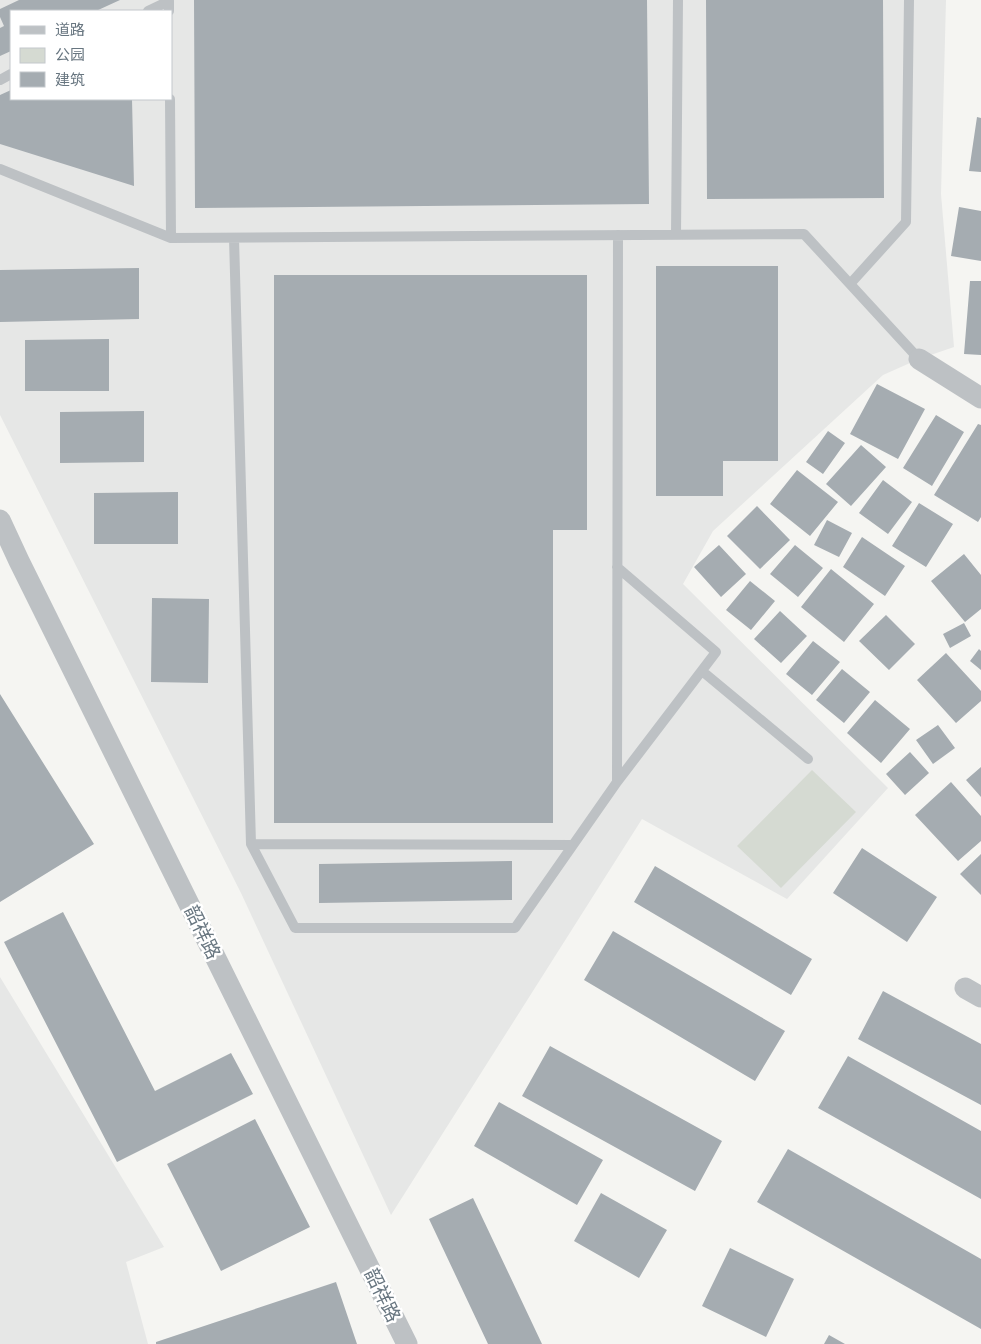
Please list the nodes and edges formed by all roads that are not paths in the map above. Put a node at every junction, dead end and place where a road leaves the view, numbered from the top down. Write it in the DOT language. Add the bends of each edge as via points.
graph roads {
  1 [pos="678,0"];
  2 [pos="909,0"];
  3 [pos="169,4"];
  4 [pos="151,10"];
  5 [pos="170,100"];
  6 [pos="0,169"];
  7 [pos="618,235"];
  8 [pos="676,235"];
  9 [pos="171,238"];
  10 [pos="234,238"];
  11 [pos="850,284"];
  12 [pos="919,359"];
  13 [pos="981,398"];
  14 [pos="0,520"];
  15 [pos="617,567"];
  16 [pos="702,671"];
  17 [pos="808,760"];
  18 [pos="617,782"];
  19 [pos="251,844"];
  20 [pos="572,845"];
  21 [pos="407,1344"];
  1 -- 8 [label="lane"];
  2 -- 11 [label="lane" via="906,222"];
  3 -- 4 [label="lane"];
  5 -- 9 [label="lane"];
  6 -- 9 [label="lane"];
  7 -- 8 [label="lane"];
  7 -- 10 [label="lane"];
  7 -- 15 [label="lane"];
  8 -- 11 [label="lane" via="804,234"];
  9 -- 10 [label="lane"];
  10 -- 19 [label="lane"];
  11 -- 12 [label="lane"];
  12 -- 13 [label="street"];
  14 -- 21 [label="street, 韶祥路"];
  15 -- 16 [label="lane" via="716,652"];
  15 -- 18 [label="lane"];
  16 -- 17 [label="lane"];
  16 -- 18 [label="lane"];
  18 -- 20 [label="lane"];
  19 -- 20 [label="lane"];
  19 -- 20 [label="lane" via="295,928 515,928"];
}
